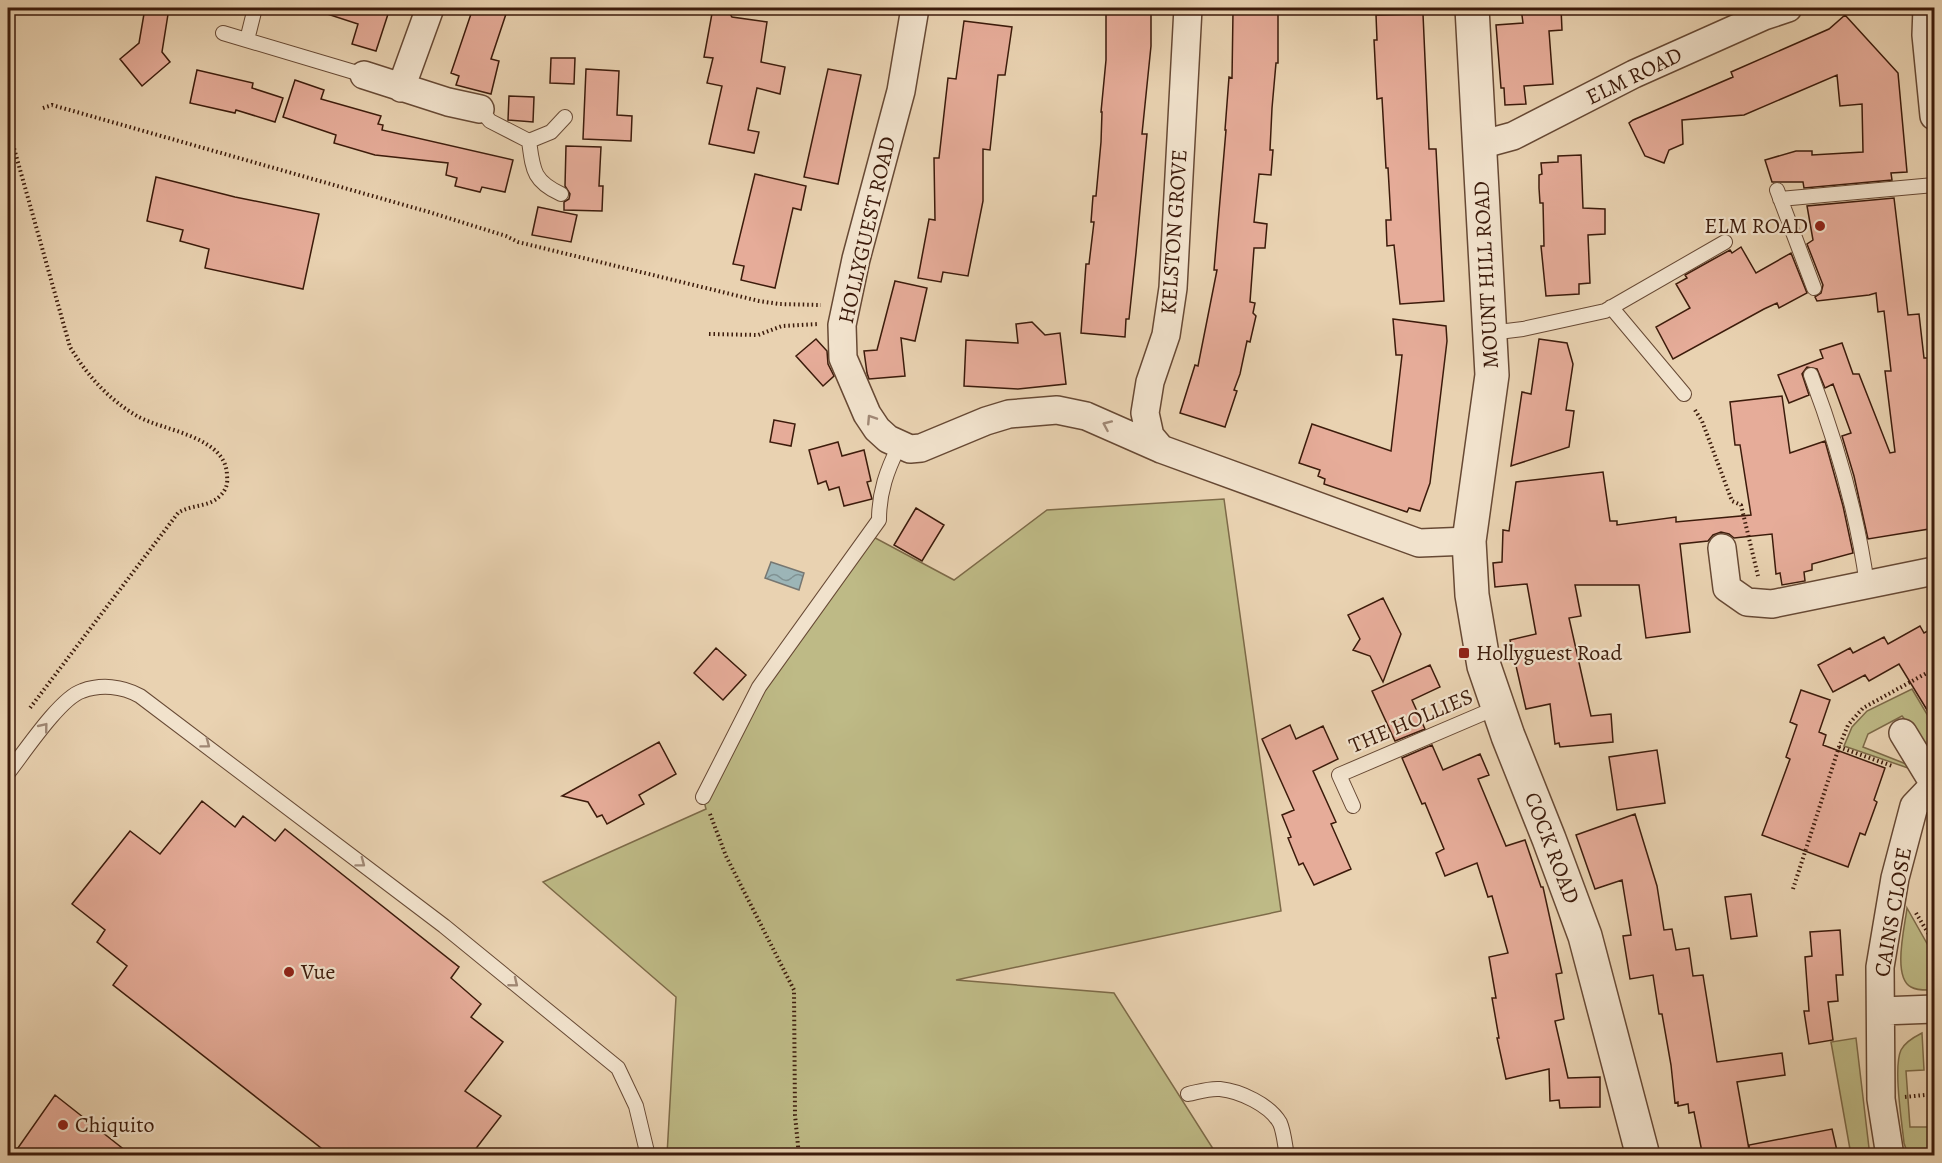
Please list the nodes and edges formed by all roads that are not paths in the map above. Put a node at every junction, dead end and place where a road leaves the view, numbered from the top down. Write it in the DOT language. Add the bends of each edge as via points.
graph roads {
  1 [pos="255,8"];
  2 [pos="430,8"];
  3 [pos="915,8"];
  4 [pos="1188,8"];
  5 [pos="1472,8"];
  6 [pos="1788,8"];
  7 [pos="1927,8"];
  8 [pos="223,33"];
  9 [pos="247,40"];
  10 [pos="364,75"];
  11 [pos="401,88"];
  12 [pos="480,108"];
  13 [pos="1935,116"];
  14 [pos="566,117"];
  15 [pos="530,141"];
  16 [pos="1480,145"];
  17 [pos="1935,185"];
  18 [pos="561,194"];
  19 [pos="1725,242"];
  20 [pos="1814,288"];
  21 [pos="1611,308"];
  22 [pos="1490,333"];
  23 [pos="1811,375"];
  24 [pos="1684,394"];
  25 [pos="899,446"];
  26 [pos="1161,449"];
  27 [pos="1469,541"];
  28 [pos="1722,548"];
  29 [pos="1935,571"];
  30 [pos="1867,585"];
  31 [pos="1498,707"];
  32 [pos="1903,734"];
  33 [pos="8,773"];
  34 [pos="1933,783"];
  35 [pos="704,797"];
  36 [pos="1353,806"];
  37 [pos="1935,1009"];
  38 [pos="1882,1011"];
  39 [pos="1188,1094"];
  40 [pos="648,1155"];
  41 [pos="1287,1155"];
  42 [pos="1643,1155"];
  43 [pos="1890,1155"];
  1 -- 9 [label="lane"];
  2 -- 11 [label="street"];
  25 -- 3 [label="street, HOLLYGUEST ROAD, one-way" via="867,414 843,358 844,314 901,91"];
  4 -- 26 [label="street, KELSTON GROVE" via="1173,288 1166,335 1150,381 1145,413 1150,436"];
  5 -- 16 [label="street, MOUNT HILL ROAD"];
  6 -- 16 [label="street, ELM ROAD" via="1634,74 1513,136"];
  7 -- 13 [label="street"];
  8 -- 9 [label="lane"];
  9 -- 10 [label="lane"];
  10 -- 11 [label="street"];
  11 -- 12 [label="street"];
  12 -- 15 [label="lane" via="490,121"];
  14 -- 15 [label="lane" via="551,132"];
  15 -- 18 [label="lane" via="538,179"];
  16 -- 22 [label="street, MOUNT HILL ROAD"];
  17 -- 20 [label="lane" via="1779,195"];
  19 -- 21 [label="lane"];
  21 -- 22 [label="lane"];
  21 -- 24 [label="lane"];
  22 -- 27 [label="street, MOUNT HILL ROAD" via="1492,375"];
  23 -- 30 [label="lane" via="1834,435 1859,531"];
  26 -- 25 [label="street, one-way" via="1086,416 1057,410 1009,414 921,448"];
  25 -- 35 [label="lane" via="882,485 879,520 759,687"];
  26 -- 27 [label="street" via="1419,543"];
  27 -- 31 [label="street, COCK ROAD" via="1472,595 1484,666"];
  28 -- 30 [label="street" via="1727,588 1747,602 1772,604"];
  29 -- 30 [label="street"];
  31 -- 36 [label="lane, THE HOLLIES" via="1340,775"];
  31 -- 42 [label="street, COCK ROAD" via="1585,936"];
  32 -- 34 [label="street"];
  33 -- 40 [label="lane, one-way" via="64,703 80,691 106,687 140,696 444,926 618,1068 636,1106"];
  34 -- 38 [label="street, CAINS CLOSE" via="1914,806 1895,878 1880,967"];
  37 -- 38 [label="street, CAINS CLOSE"];
  38 -- 43 [label="street, CAINS CLOSE" via="1881,1099"];
  39 -- 41 [label="lane" via="1222,1089 1268,1110 1280,1124"];
}
